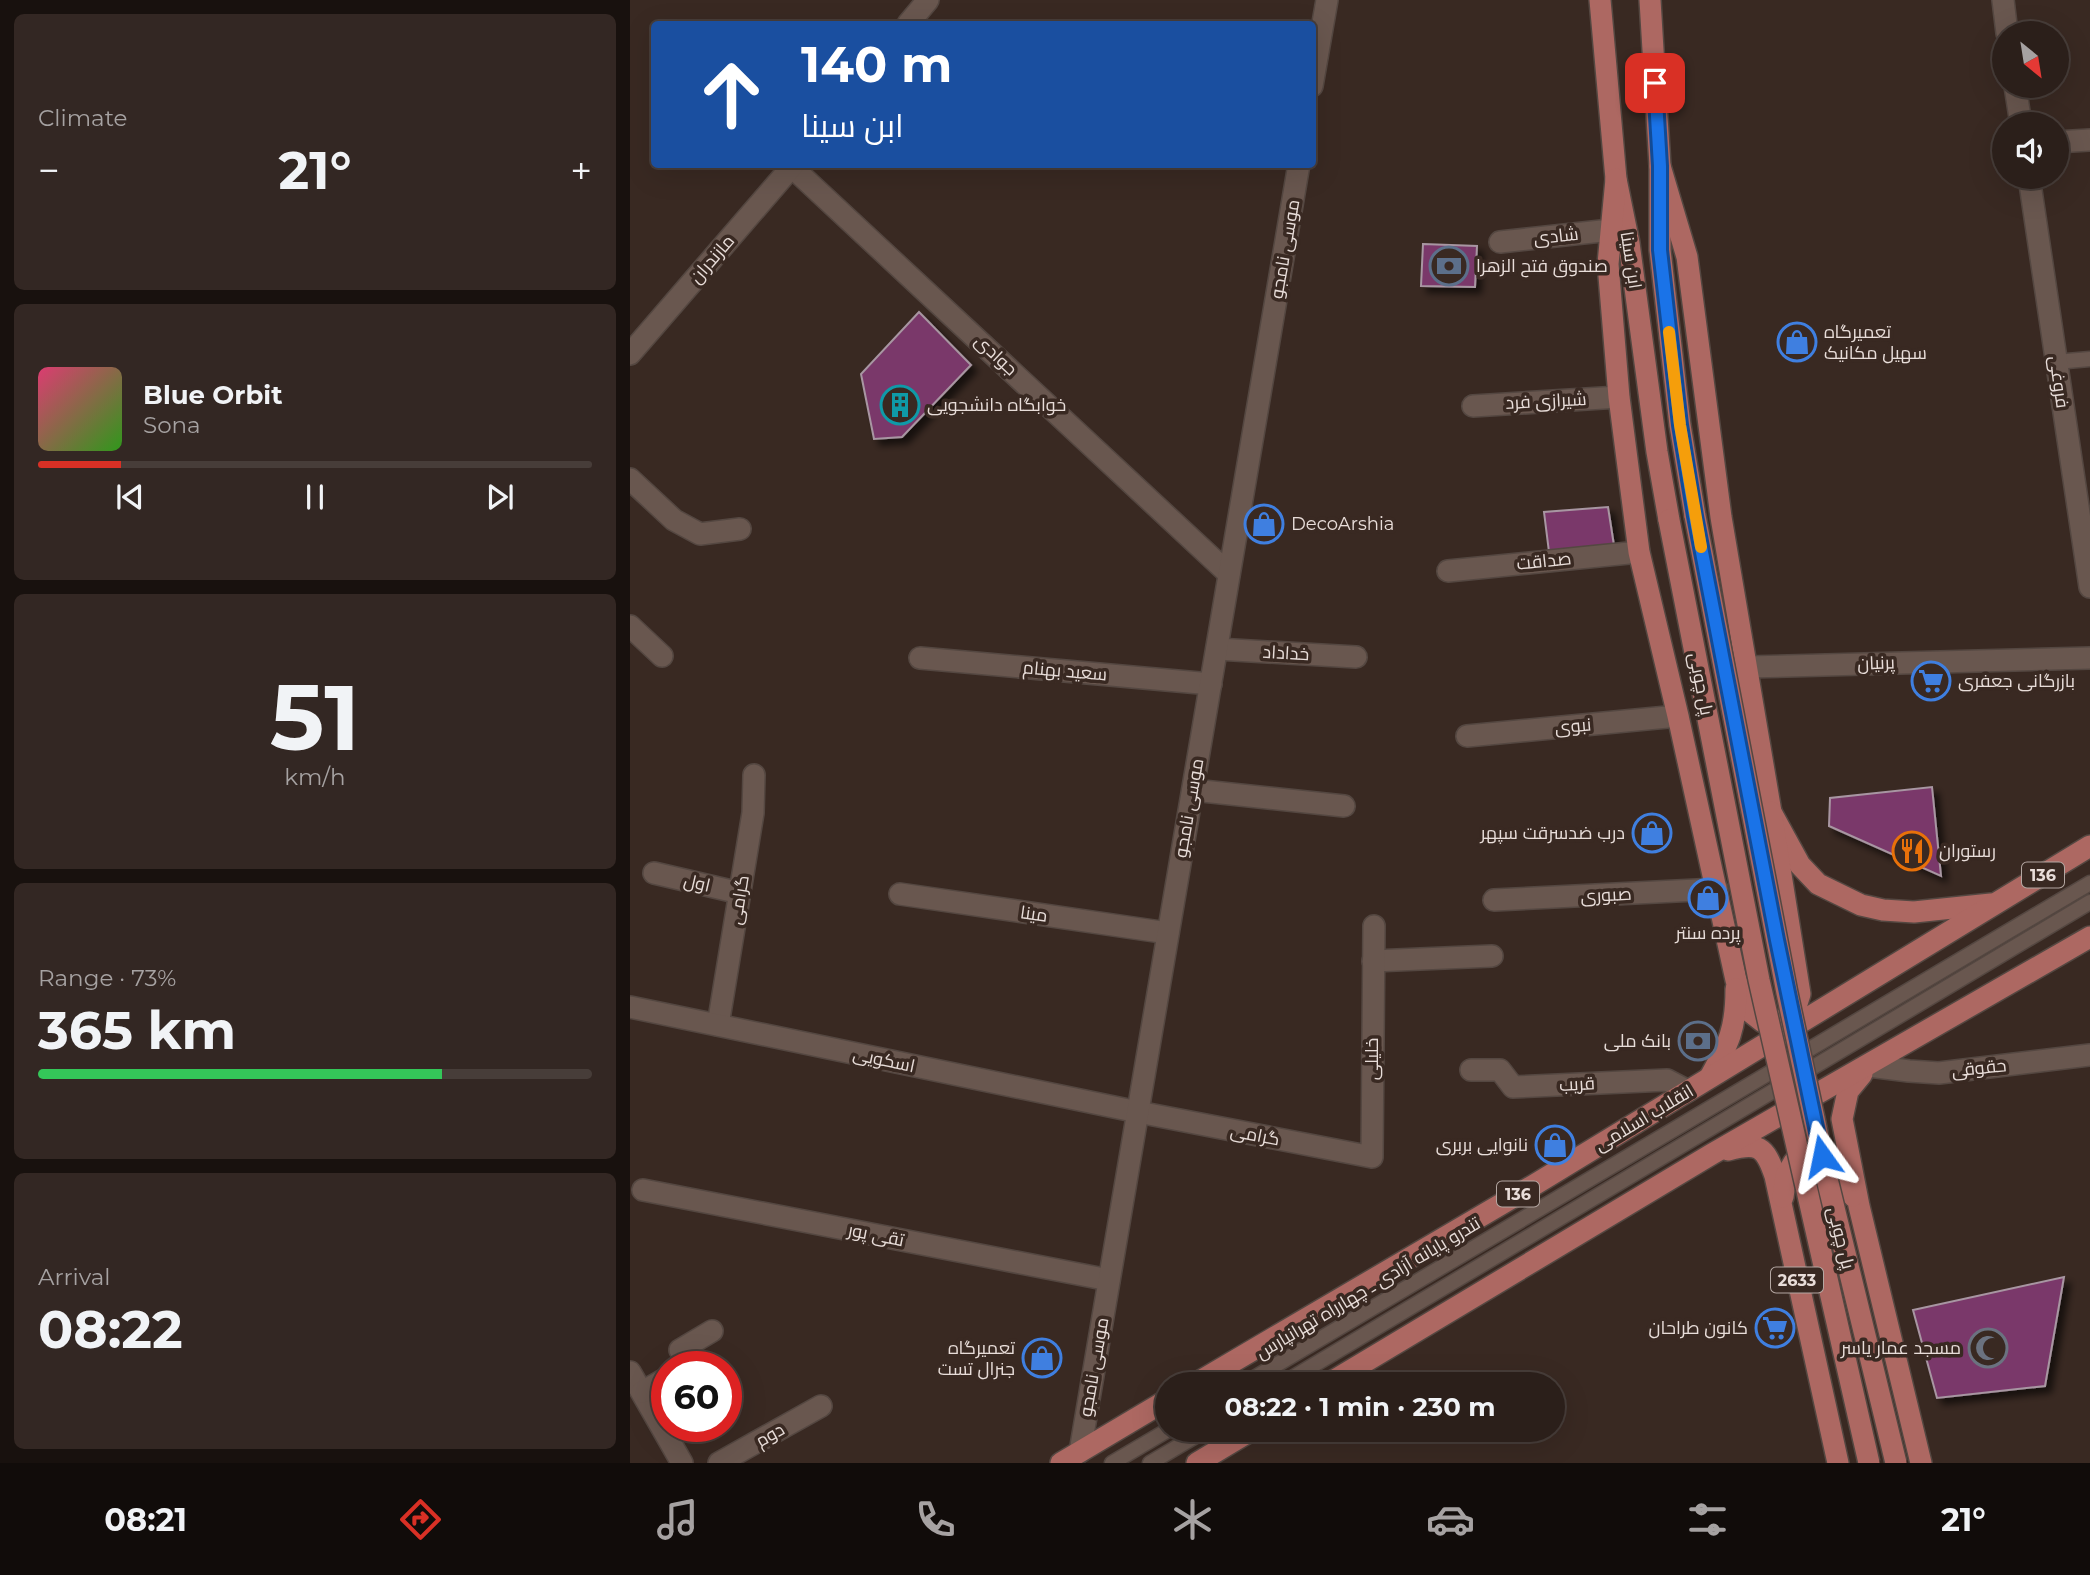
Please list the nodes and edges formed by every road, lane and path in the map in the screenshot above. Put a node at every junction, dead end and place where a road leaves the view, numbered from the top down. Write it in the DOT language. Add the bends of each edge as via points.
graph roads {
  1 [pos="928,0"];
  2 [pos="1327,0"];
  3 [pos="1600,0"];
  4 [pos="1650,0"];
  5 [pos="2003,0"];
  6 [pos="910,21"];
  7 [pos="2006,21"];
  8 [pos="1316,63"];
  9 [pos="2090,140"];
  10 [pos="2069,141"];
  11 [pos="1660,166"];
  12 [pos="791,168"];
  13 [pos="795,168"];
  14 [pos="1298,168"];
  15 [pos="1616,179"];
  16 [pos="2031,189"];
  17 [pos="1611,230"];
  18 [pos="1500,242"];
  19 [pos="630,354"];
  20 [pos="2090,359"];
  21 [pos="2056,362"];
  22 [pos="1619,397"];
  23 [pos="1473,406"];
  24 [pos="630,478"];
  25 [pos="1695,516"];
  26 [pos="1669,520"];
  27 [pos="740,528"];
  28 [pos="1639,552"];
  29 [pos="1448,571"];
  30 [pos="1229,574"];
  31 [pos="2090,587"];
  32 [pos="630,626"];
  33 [pos="1217,649"];
  34 [pos="662,656"];
  35 [pos="1356,657"];
  36 [pos="920,658"];
  37 [pos="2090,658"];
  38 [pos="1747,667"];
  39 [pos="1211,684"];
  40 [pos="1678,716"];
  41 [pos="1467,736"];
  42 [pos="754,775"];
  43 [pos="1193,790"];
  44 [pos="1344,806"];
  45 [pos="1772,811"];
  46 [pos="2090,846"];
  47 [pos="654,873"];
  48 [pos="2090,883"];
  49 [pos="1717,889"];
  50 [pos="740,893"];
  51 [pos="900,894"];
  52 [pos="1494,900"];
  53 [pos="2090,902"];
  54 [pos="1996,904"];
  55 [pos="1374,926"];
  56 [pos="1168,933"];
  57 [pos="2090,937"];
  58 [pos="1492,956"];
  59 [pos="1373,961"];
  60 [pos="1736,980"];
  61 [pos="630,1007"];
  62 [pos="718,1025"];
  63 [pos="2090,1055"];
  64 [pos="1869,1066"];
  65 [pos="1471,1070"];
  66 [pos="1708,1079"];
  67 [pos="1688,1091"];
  68 [pos="1138,1112"];
  69 [pos="1712,1154"];
  70 [pos="1372,1157"];
  71 [pos="643,1190"];
  72 [pos="1859,1206"];
  73 [pos="1785,1226"];
  74 [pos="1109,1280"];
  75 [pos="712,1332"];
  76 [pos="681,1351"];
  77 [pos="1215,1372"];
  78 [pos="1264,1372"];
  79 [pos="1302,1372"];
  80 [pos="1348,1372"];
  81 [pos="634,1383"];
  82 [pos="821,1406"];
  83 [pos="1155,1408"];
  84 [pos="1155,1438"];
  85 [pos="1186,1442"];
  86 [pos="1232,1442"];
  87 [pos="1071,1458"];
  88 [pos="682,1463"];
  89 [pos="719,1463"];
  90 [pos="1112,1463"];
  91 [pos="1150,1463"];
  92 [pos="1197,1463"];
  93 [pos="1838,1463"];
  94 [pos="1869,1463"];
  95 [pos="1896,1463"];
  96 [pos="1921,1463"];
  1 -- 6 [label="street"];
  2 -- 8 [label="street"];
  3 -- 15 [label="main road, ابن سینا"];
  4 -- 11 [label="main road, ابن سینا"];
  5 -- 7 [label="street"];
  9 -- 10 [label="street"];
  11 -- 25 [label="main road, ابن سینا" via="1660,250"];
  11 -- 38 [label="main road" via="1687,257 1721,517"];
  12 -- 19 [label="street, مازندران"];
  13 -- 30 [label="street, جوادی"];
  14 -- 30 [label="street, موسی نامجو"];
  15 -- 17 [label="main road"];
  15 -- 26 [label="main road, ابن سینا"];
  16 -- 21 [label="street, فروغی"];
  17 -- 18 [label="street, شادی"];
  17 -- 22 [label="main road" via="1608,264"];
  20 -- 21 [label="lane"];
  21 -- 31 [label="street, فروغی"];
  22 -- 23 [label="street, شیرازی فرد"];
  22 -- 28 [label="main road"];
  24 -- 27 [label="street" via="674,520 700,534"];
  25 -- 95 [label="main road, پل چوبی / 2633, bridge" via="1790,1007"];
  26 -- 94 [label="main road, پل چوبی / 2633, bridge" via="1759,980"];
  28 -- 29 [label="street, صداقت"];
  28 -- 40 [label="main road"];
  30 -- 33 [label="street, موسی نامجو"];
  32 -- 34 [label="street"];
  33 -- 35 [label="street, خداداد"];
  33 -- 39 [label="street, موسی نامجو"];
  36 -- 39 [label="street, سعید بهنام"];
  37 -- 38 [label="street, پرنیان"];
  38 -- 45 [label="main road"];
  39 -- 43 [label="street, موسی نامجو"];
  40 -- 41 [label="street, نبوی"];
  40 -- 49 [label="main road"];
  42 -- 50 [label="street, گرامی"];
  43 -- 44 [label="street"];
  43 -- 56 [label="street, موسی نامجو"];
  45 -- 54 [label="main road" via="1800,866 1818,884 1861,905 1914,912"];
  45 -- 60 [label="main road" via="1800,995 1794,1013 1778,1023 1763,1023 1749,1011"];
  46 -- 54 [label="main road, انقلاب اسلامی / 136"];
  47 -- 50 [label="street, اول"];
  48 -- 78 [label="lane, تندرو پایانه آزادی ـ چهارراه تهرانپارس"];
  49 -- 52 [label="street, صبوری"];
  49 -- 60 [label="main road"];
  50 -- 62 [label="street, گرامی"];
  51 -- 56 [label="street, مینا"];
  53 -- 79 [label="lane"];
  54 -- 66 [label="main road, انقلاب اسلامی / 136"];
  55 -- 59 [label="street, خلیلی"];
  56 -- 68 [label="street, موسی نامجو"];
  57 -- 64 [label="main road"];
  58 -- 59 [label="street"];
  59 -- 70 [label="street, خلیلی"];
  60 -- 66 [label="main road" via="1736,1018 1729,1044"];
  61 -- 62 [label="street, اسکویی"];
  62 -- 68 [label="street, اسکویی"];
  63 -- 64 [label="street, حقوقی" via="1939,1073"];
  64 -- 69 [label="main road"];
  64 -- 72 [label="main road" via="1848,1091 1842,1119"];
  65 -- 67 [label="street, قریب" via="1500,1070 1513,1087 1667,1080"];
  66 -- 67 [label="main road, انقلاب اسلامی / 136"];
  67 -- 77 [label="main road, انقلاب اسلامی / 136"];
  68 -- 70 [label="street, گرامی"];
  68 -- 74 [label="street, موسی نامجو"];
  69 -- 73 [label="main road, 2633" via="1759,1147 1770,1160"];
  69 -- 80 [label="main road"];
  71 -- 74 [label="street, تقی پور"];
  72 -- 73 [label="main road" via="1833,1167 1817,1157 1794,1162 1786,1175"];
  72 -- 96 [label="main road"];
  73 -- 93 [label="main road, 2633"];
  74 -- 87 [label="street, موسی نامجو"];
  75 -- 76 [label="street"];
  81 -- 88 [label="street"];
  82 -- 89 [label="street, دوم"];
  83 -- 87 [label="main road"];
  84 -- 90 [label="lane"];
  85 -- 91 [label="lane"];
  86 -- 92 [label="main road"];
}
